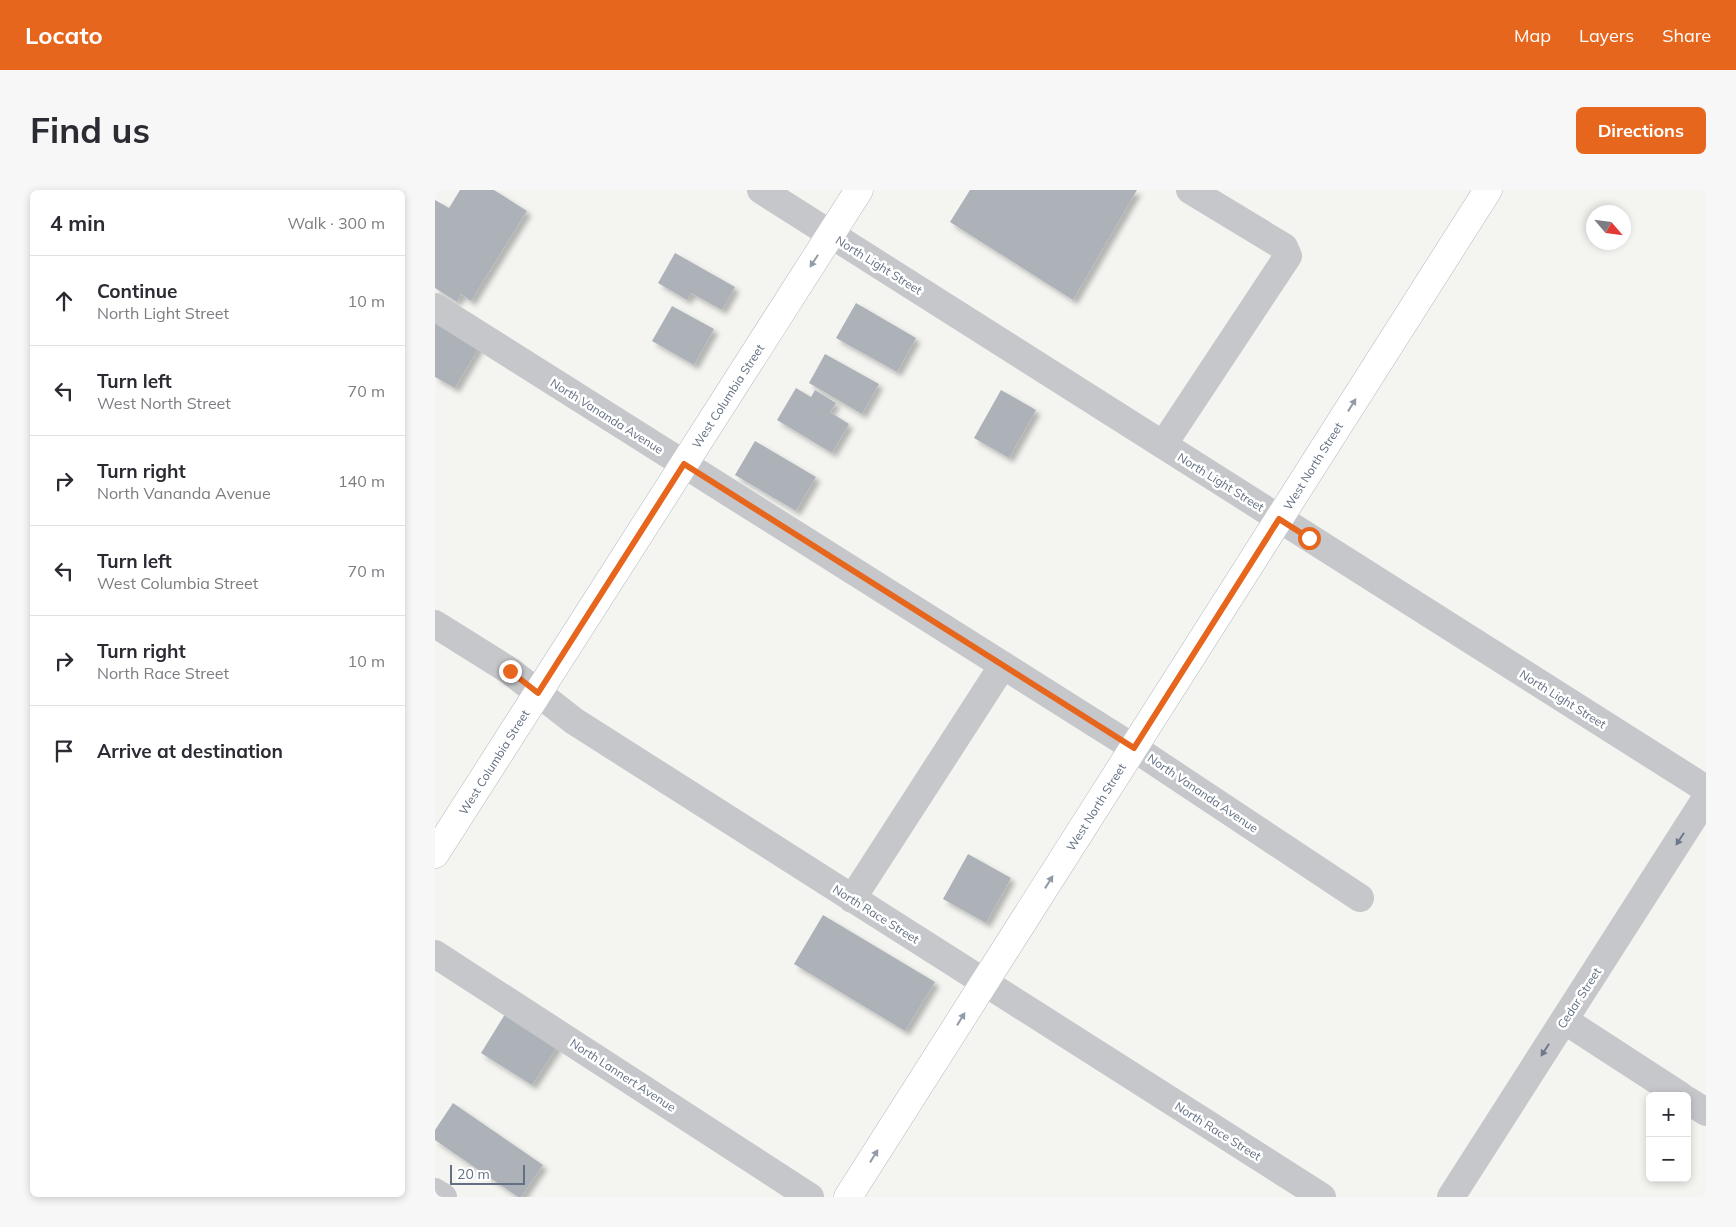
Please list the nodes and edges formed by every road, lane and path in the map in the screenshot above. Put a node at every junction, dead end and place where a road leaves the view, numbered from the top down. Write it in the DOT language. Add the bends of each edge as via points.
graph roads {
  1 [pos="859,190"];
  2 [pos="1190,190"];
  3 [pos="1488,190"];
  4 [pos="768,192"];
  5 [pos="831,234"];
  6 [pos="435,307"];
  7 [pos="1163,445"];
  8 [pos="684,464"];
  9 [pos="1279,519"];
  10 [pos="435,624"];
  11 [pos="1003,665"];
  12 [pos="538,693"];
  13 [pos="1134,748"];
  14 [pos="1706,789"];
  15 [pos="1706,798"];
  16 [pos="435,854"];
  17 [pos="1360,898"];
  18 [pos="852,899"];
  19 [pos="435,954"];
  20 [pos="984,983"];
  21 [pos="1564,1020"];
  22 [pos="1675,1092"];
  23 [pos="1691,1103"];
  24 [pos="1706,1112"];
  25 [pos="435,1192"];
  26 [pos="443,1197"];
  27 [pos="810,1197"];
  28 [pos="848,1197"];
  29 [pos="1322,1197"];
  30 [pos="1451,1197"];
  1 -- 5 [label="main road, West Columbia Street"];
  2 -- 7 [label="street" via="1284,247 1287,256"];
  9 -- 3 [label="main road, West North Street, one-way"];
  4 -- 5 [label="street, North Light Street"];
  5 -- 7 [label="street, North Light Street"];
  5 -- 8 [label="main road, West Columbia Street, one-way"];
  6 -- 8 [label="street, North Vananda Avenue"];
  7 -- 9 [label="street, North Light Street"];
  8 -- 11 [label="street, North Vananda Avenue"];
  8 -- 12 [label="main road, West Columbia Street"];
  9 -- 13 [label="main road, West North Street"];
  9 -- 14 [label="street, North Light Street"];
  10 -- 12 [label="street, North Race Street" via="510,671"];
  11 -- 13 [label="street, North Vananda Avenue"];
  11 -- 18 [label="street"];
  12 -- 16 [label="main road, West Columbia Street"];
  12 -- 18 [label="street, North Race Street" via="574,721"];
  13 -- 17 [label="street, North Vananda Avenue"];
  20 -- 13 [label="main road, West North Street, one-way"];
  15 -- 21 [label="street, Cedar Street, one-way"];
  18 -- 20 [label="street, North Race Street"];
  19 -- 27 [label="street, North Lannert Avenue"];
  28 -- 20 [label="main road, West North Street, one-way"];
  20 -- 29 [label="street, North Race Street"];
  21 -- 22 [label="street"];
  21 -- 30 [label="street, Cedar Street, one-way"];
  23 -- 24 [label="street"];
  25 -- 26 [label="street"];
}
